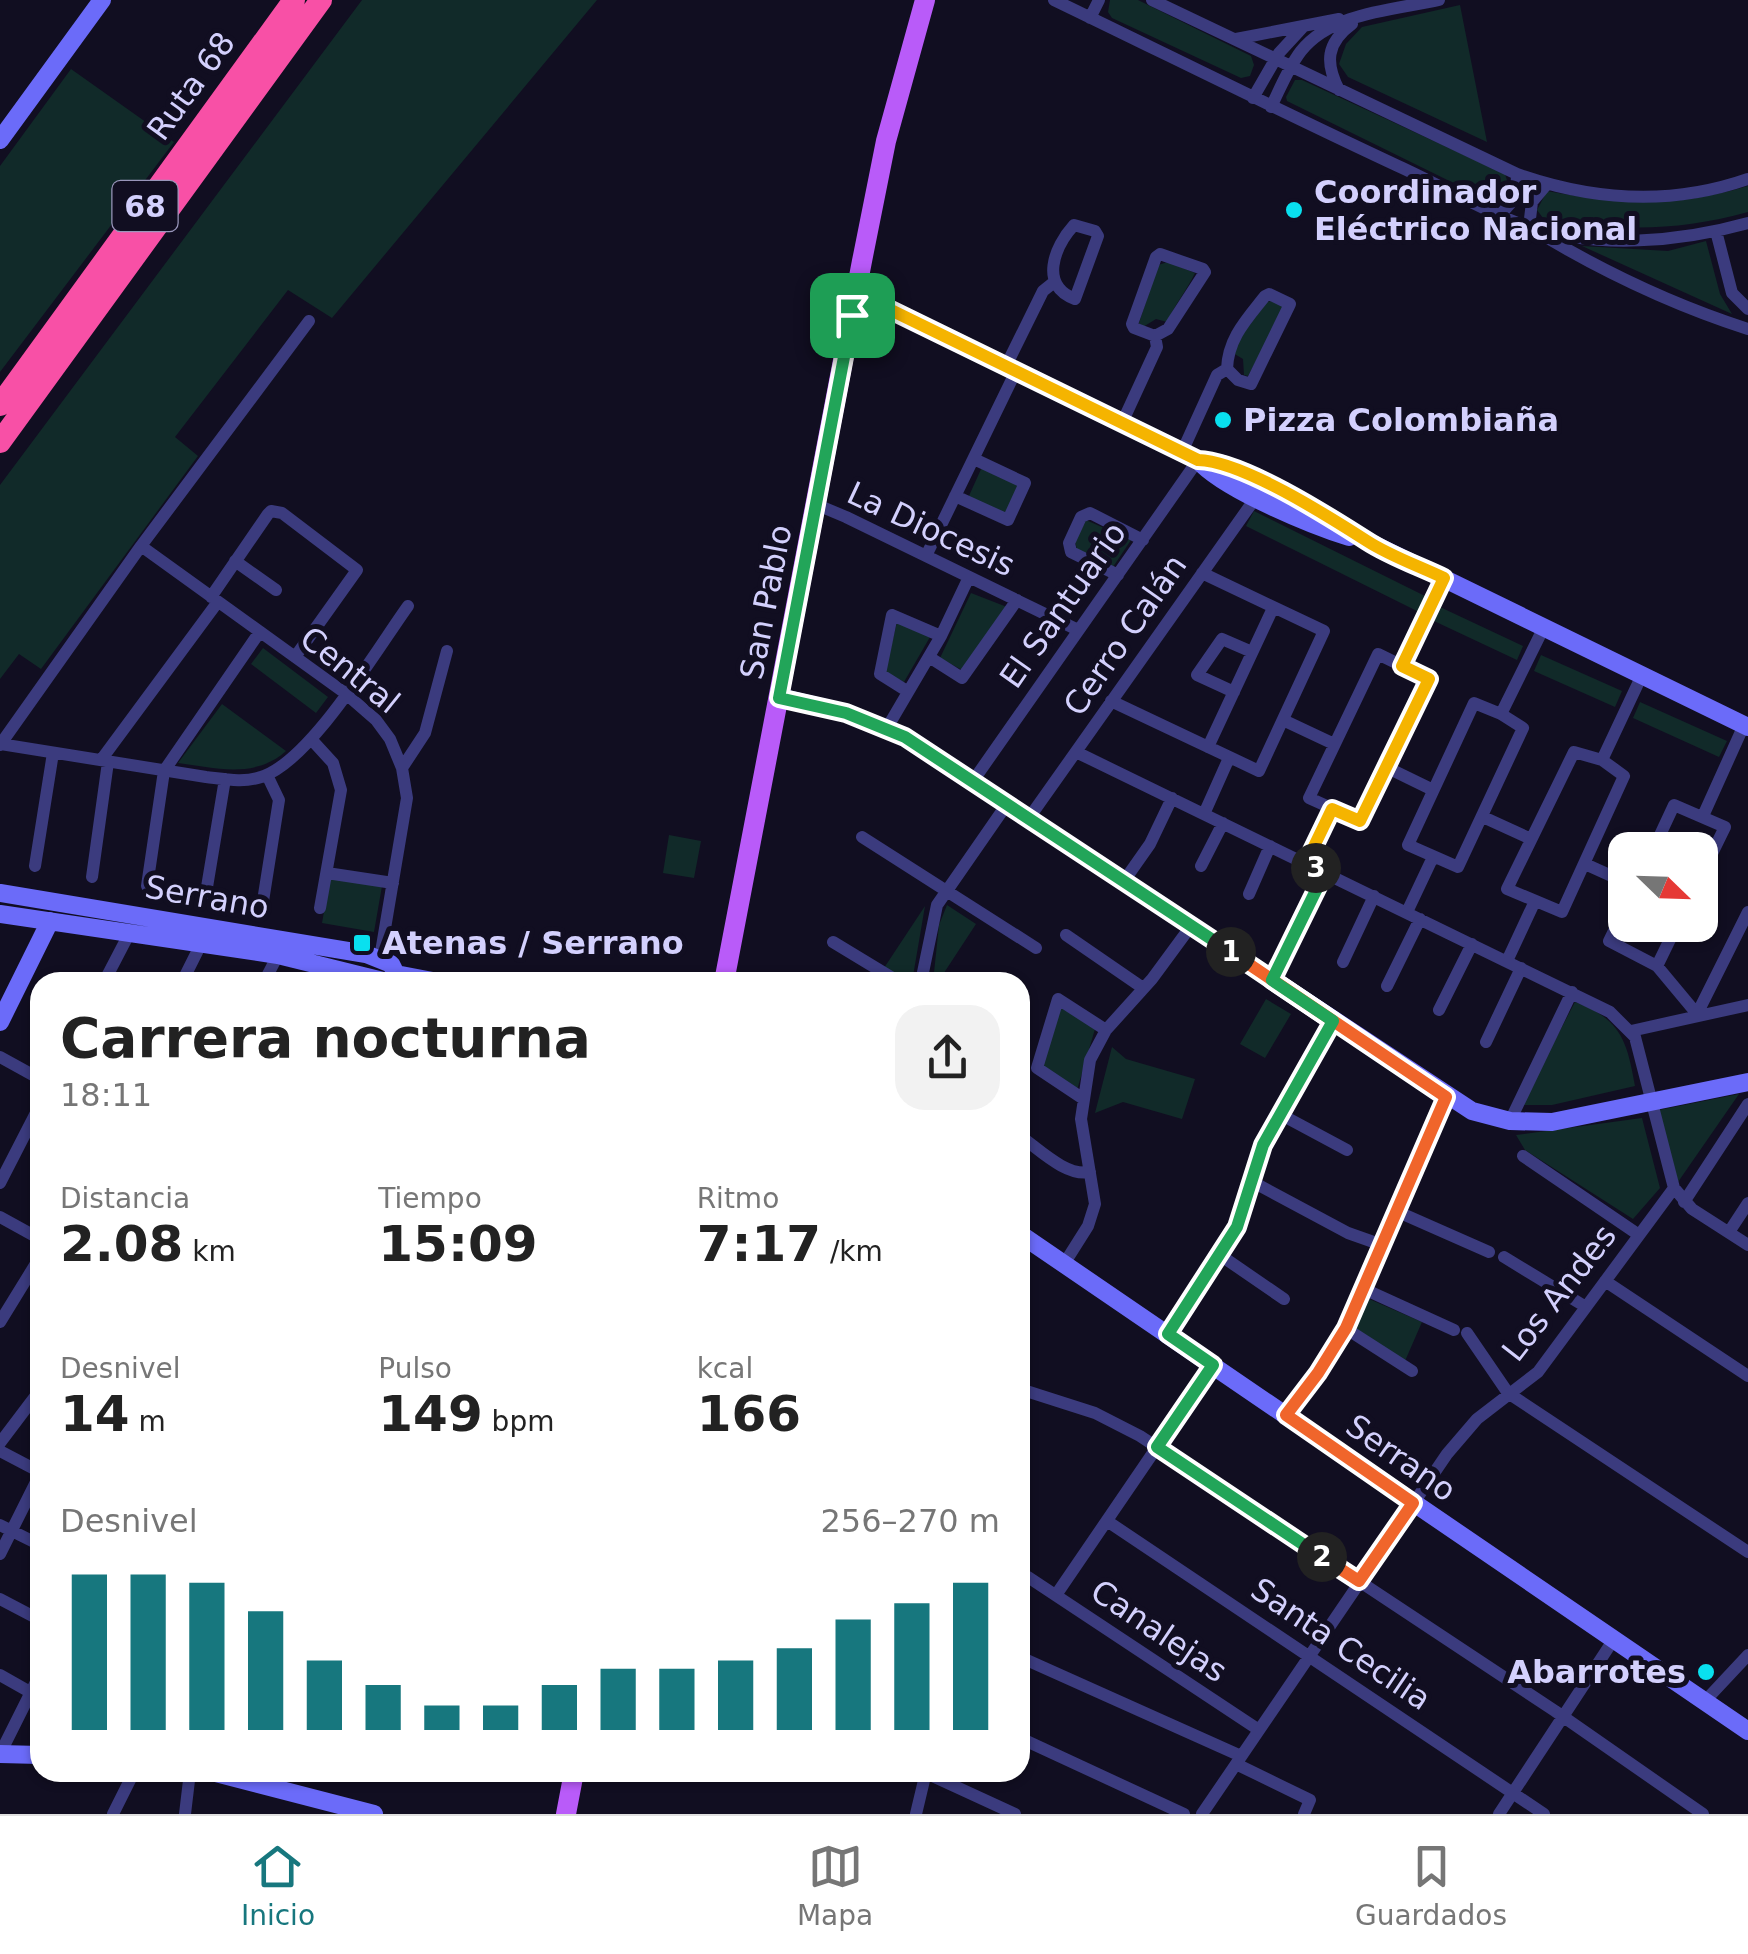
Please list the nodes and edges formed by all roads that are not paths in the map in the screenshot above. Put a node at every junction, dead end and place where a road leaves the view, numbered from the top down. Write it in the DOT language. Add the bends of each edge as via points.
graph roads {
  1 [pos="102,0"];
  2 [pos="294,0"];
  3 [pos="321,0"];
  4 [pos="925,0"];
  5 [pos="1054,0"];
  6 [pos="1098,0"];
  7 [pos="1152,0"];
  8 [pos="1439,0"];
  9 [pos="1090,18"];
  10 [pos="1353,19"];
  11 [pos="1305,25"];
  12 [pos="1234,40"];
  13 [pos="1274,60"];
  14 [pos="1290,68"];
  15 [pos="1339,90"];
  16 [pos="1253,98"];
  17 [pos="1271,108"];
  18 [pos="0,140"];
  19 [pos="1517,174"];
  20 [pos="1748,178"];
  21 [pos="1547,184"];
  22 [pos="1501,214"];
  23 [pos="1748,222"];
  24 [pos="1528,227"];
  25 [pos="1716,231"];
  26 [pos="1052,283"];
  27 [pos="856,293"];
  28 [pos="1748,309"];
  29 [pos="308,321"];
  30 [pos="1748,330"];
  31 [pos="1155,336"];
  32 [pos="1226,368"];
  33 [pos="1011,369"];
  34 [pos="0,405"];
  35 [pos="1122,423"];
  36 [pos="0,442"];
  37 [pos="1190,456"];
  38 [pos="974,458"];
  39 [pos="1261,491"];
  40 [pos="955,496"];
  41 [pos="815,504"];
  42 [pos="1143,540"];
  43 [pos="141,546"];
  44 [pos="926,556"];
  45 [pos="235,562"];
  46 [pos="1202,574"];
  47 [pos="969,576"];
  48 [pos="1118,576"];
  49 [pos="1444,578"];
  50 [pos="276,590"];
  51 [pos="214,600"];
  52 [pos="1016,600"];
  53 [pos="408,606"];
  54 [pos="1273,608"];
  55 [pos="1544,627"];
  56 [pos="1078,630"];
  57 [pos="259,634"];
  58 [pos="940,636"];
  59 [pos="446,650"];
  60 [pos="1252,652"];
  61 [pos="295,658"];
  62 [pos="929,658"];
  63 [pos="1402,666"];
  64 [pos="1642,675"];
  65 [pos="907,691"];
  66 [pos="1234,692"];
  67 [pos="345,693"];
  68 [pos="779,698"];
  69 [pos="1111,701"];
  70 [pos="1501,714"];
  71 [pos="1283,720"];
  72 [pos="1746,726"];
  73 [pos="887,728"];
  74 [pos="311,739"];
  75 [pos="1334,744"];
  76 [pos="0,745"];
  77 [pos="1208,748"];
  78 [pos="1076,752"];
  79 [pos="53,753"];
  80 [pos="1229,758"];
  81 [pos="1602,760"];
  82 [pos="104,761"];
  83 [pos="1386,767"];
  84 [pos="402,768"];
  85 [pos="164,770"];
  86 [pos="268,775"];
  87 [pos="225,780"];
  88 [pos="973,781"];
  89 [pos="1432,789"];
  90 [pos="1172,798"];
  91 [pos="1007,804"];
  92 [pos="1332,809"];
  93 [pos="1204,814"];
  94 [pos="1483,816"];
  95 [pos="1703,816"];
  96 [pos="1029,818"];
  97 [pos="1223,823"];
  98 [pos="1661,832"];
  99 [pos="862,837"];
  100 [pos="1531,838"];
  101 [pos="1718,841"];
  102 [pos="1270,846"];
  103 [pos="1433,857"];
  104 [pos="1306,863"];
  105 [pos="1585,864"];
  106 [pos="35,866"];
  107 [pos="1201,866"];
  108 [pos="1325,872"];
  109 [pos="327,873"];
  110 [pos="1608,874"];
  111 [pos="92,877"];
  112 [pos="1124,880"];
  113 [pos="394,883"];
  114 [pos="147,886"];
  115 [pos="946,890"];
  116 [pos="0,893"];
  117 [pos="206,893"];
  118 [pos="1249,894"];
  119 [pos="1374,896"];
  120 [pos="264,901"];
  121 [pos="1535,901"];
  122 [pos="320,908"];
  123 [pos="1406,912"];
  124 [pos="1748,912"];
  125 [pos="0,914"];
  126 [pos="1420,919"];
  127 [pos="50,921"];
  128 [pos="1191,926"];
  129 [pos="129,934"];
  130 [pos="1066,936"];
  131 [pos="834,942"];
  132 [pos="1611,942"];
  133 [pos="1669,942"];
  134 [pos="202,944"];
  135 [pos="1472,944"];
  136 [pos="1036,948"];
  137 [pos="278,955"];
  138 [pos="380,958"];
  139 [pos="1507,960"];
  140 [pos="1343,962"];
  141 [pos="1657,966"];
  142 [pos="1521,968"];
  143 [pos="109,972"];
  144 [pos="187,972"];
  145 [pos="269,972"];
  146 [pos="347,972"];
  147 [pos="397,972"];
  148 [pos="726,972"];
  149 [pos="884,972"];
  150 [pos="923,972"];
  151 [pos="1272,980"];
  152 [pos="1387,986"];
  153 [pos="1143,988"];
  154 [pos="1572,992"];
  155 [pos="1748,1005"];
  156 [pos="1439,1010"];
  157 [pos="1697,1014"];
  158 [pos="1333,1021"];
  159 [pos="0,1022"];
  160 [pos="1106,1030"];
  161 [pos="1631,1031"];
  162 [pos="1486,1042"];
  163 [pos="0,1058"];
  164 [pos="30,1073"];
  165 [pos="1748,1082"];
  166 [pos="1446,1097"];
  167 [pos="1082,1098"];
  168 [pos="1651,1102"];
  169 [pos="1748,1104"];
  170 [pos="1278,1114"];
  171 [pos="1510,1121"];
  172 [pos="30,1124"];
  173 [pos="1030,1143"];
  174 [pos="1347,1150"];
  175 [pos="1523,1156"];
  176 [pos="1090,1172"];
  177 [pos="1252,1181"];
  178 [pos="0,1182"];
  179 [pos="1674,1188"];
  180 [pos="1684,1202"];
  181 [pos="1748,1202"];
  182 [pos="1396,1211"];
  183 [pos="0,1217"];
  184 [pos="1729,1232"];
  185 [pos="30,1233"];
  186 [pos="1639,1235"];
  187 [pos="1030,1241"];
  188 [pos="1748,1245"];
  189 [pos="1382,1246"];
  190 [pos="1489,1252"];
  191 [pos="1220,1255"];
  192 [pos="1504,1257"];
  193 [pos="1064,1264"];
  194 [pos="30,1274"];
  195 [pos="1605,1281"];
  196 [pos="1364,1289"];
  197 [pos="1284,1299"];
  198 [pos="1586,1307"];
  199 [pos="0,1322"];
  200 [pos="1346,1328"];
  201 [pos="1168,1334"];
  202 [pos="1213,1365"];
  203 [pos="1412,1371"];
  204 [pos="1748,1376"];
  205 [pos="1030,1392"];
  206 [pos="1508,1393"];
  207 [pos="30,1403"];
  208 [pos="0,1412"];
  209 [pos="1286,1415"];
  210 [pos="15,1423"];
  211 [pos="0,1444"];
  212 [pos="1157,1447"];
  213 [pos="0,1452"];
  214 [pos="30,1468"];
  215 [pos="30,1489"];
  216 [pos="1413,1503"];
  217 [pos="1106,1521"];
  218 [pos="6,1528"];
  219 [pos="30,1540"];
  220 [pos="1748,1552"];
  221 [pos="0,1554"];
  222 [pos="1030,1578"];
  223 [pos="1359,1581"];
  224 [pos="1056,1596"];
  225 [pos="0,1599"];
  226 [pos="30,1615"];
  227 [pos="1614,1640"];
  228 [pos="1748,1655"];
  229 [pos="1309,1656"];
  230 [pos="1030,1661"];
  231 [pos="0,1675"];
  232 [pos="30,1692"];
  233 [pos="1705,1701"];
  234 [pos="1564,1716"];
  235 [pos="1259,1730"];
  236 [pos="1748,1730"];
  237 [pos="1030,1743"];
  238 [pos="0,1754"];
  239 [pos="30,1755"];
  240 [pos="1238,1760"];
  241 [pos="129,1782"];
  242 [pos="189,1782"];
  243 [pos="251,1782"];
  244 [pos="572,1782"];
  245 [pos="924,1782"];
  246 [pos="943,1782"];
  247 [pos="1513,1792"];
  248 [pos="1307,1807"];
  249 [pos="996,1810"];
  250 [pos="1179,1813"];
  251 [pos="113,1814"];
  252 [pos="185,1814"];
  253 [pos="374,1814"];
  254 [pos="566,1814"];
  255 [pos="916,1814"];
  256 [pos="1015,1814"];
  257 [pos="1202,1814"];
  258 [pos="1499,1814"];
  259 [pos="1544,1814"];
  260 [pos="1703,1814"];
  1 -- 18 [label="street"];
  2 -- 34 [label="highway, Ruta 68 / 68"];
  3 -- 36 [label="highway, Ruta 68 / 68"];
  4 -- 27 [label="main road, San Pablo" via="886,141"];
  5 -- 9 [label="street"];
  6 -- 9 [label="street"];
  7 -- 12 [label="street"];
  8 -- 10 [label="street"];
  9 -- 16 [label="street"];
  10 -- 11 [label="street"];
  10 -- 14 [label="street" via="1310,40"];
  10 -- 15 [label="street" via="1331,46"];
  11 -- 12 [label="street"];
  11 -- 13 [label="street"];
  12 -- 13 [label="street"];
  13 -- 14 [label="street"];
  13 -- 16 [label="street"];
  14 -- 15 [label="street"];
  14 -- 17 [label="street"];
  15 -- 19 [label="street"];
  16 -- 17 [label="street"];
  17 -- 22 [label="street"];
  19 -- 21 [label="street"];
  19 -- 22 [label="street" via="1516,197"];
  20 -- 21 [label="street" via="1688,194 1635,198"];
  21 -- 24 [label="street" via="1532,202"];
  22 -- 24 [label="street"];
  23 -- 25 [label="street"];
  24 -- 25 [label="street" via="1617,240"];
  24 -- 30 [label="street"];
  25 -- 28 [label="street" via="1732,293"];
  26 -- 26 [label="street" via="1062,294 1078,296 1098,236 1094,231 1074,225 1069,230"];
  26 -- 33 [label="street"];
  27 -- 33 [label="street"];
  27 -- 41 [label="main road, San Pablo"];
  29 -- 43 [label="street"];
  31 -- 31 [label="street" via="1168,329 1203,269 1156,257 1132,324"];
  31 -- 35 [label="street" via="1157,347"];
  32 -- 32 [label="street, El Santuario" via="1237,331 1265,296 1290,304 1250,384"];
  32 -- 37 [label="street, El Santuario" via="1217,376"];
  33 -- 35 [label="street"];
  33 -- 38 [label="street"];
  35 -- 37 [label="street"];
  37 -- 39 [label="street" via="1214,476"];
  37 -- 42 [label="street, El Santuario"];
  38 -- 40 [label="street"];
  38 -- 40 [label="street" via="1025,483 1008,520"];
  39 -- 46 [label="street, Cerro Calán"];
  39 -- 49 [label="street" via="1322,528"];
  40 -- 44 [label="street"];
  41 -- 44 [label="street, La Diocesis"];
  41 -- 68 [label="main road, San Pablo"];
  42 -- 48 [label="street, El Santuario"];
  42 -- 48 [label="street" via="1090,513 1082,516 1071,552"];
  43 -- 51 [label="street, Central"];
  43 -- 76 [label="street"];
  44 -- 47 [label="street, La Diocesis"];
  45 -- 50 [label="street"];
  45 -- 51 [label="street"];
  45 -- 61 [label="street" via="277,510 357,570"];
  46 -- 54 [label="street"];
  46 -- 69 [label="street, Cerro Calán"];
  47 -- 52 [label="street, La Diocesis"];
  47 -- 58 [label="street"];
  48 -- 56 [label="street, El Santuario"];
  49 -- 55 [label="street"];
  49 -- 63 [label="street"];
  51 -- 57 [label="street, Central"];
  51 -- 82 [label="street"];
  52 -- 56 [label="street, La Diocesis"];
  52 -- 62 [label="street" via="962,678"];
  53 -- 67 [label="street"];
  54 -- 60 [label="street"];
  54 -- 71 [label="street" via="1324,630"];
  55 -- 64 [label="street"];
  55 -- 70 [label="street"];
  56 -- 88 [label="street, El Santuario"];
  57 -- 61 [label="street, Central"];
  57 -- 85 [label="street"];
  58 -- 62 [label="street"];
  58 -- 65 [label="street" via="892,615 880,674"];
  59 -- 84 [label="street" via="425,733"];
  60 -- 66 [label="street"];
  60 -- 66 [label="street" via="1222,639 1197,675"];
  61 -- 67 [label="street, Central"];
  62 -- 65 [label="street"];
  63 -- 75 [label="street" via="1378,654"];
  63 -- 83 [label="street" via="1429,679"];
  64 -- 72 [label="street"];
  64 -- 81 [label="street"];
  65 -- 73 [label="street"];
  66 -- 77 [label="street"];
  67 -- 74 [label="street"];
  67 -- 84 [label="street, Central" via="384,730"];
  68 -- 73 [label="street"];
  68 -- 148 [label="main road, San Pablo"];
  69 -- 77 [label="street"];
  69 -- 78 [label="street, Cerro Calán"];
  70 -- 89 [label="street" via="1474,703"];
  70 -- 94 [label="street" via="1522,728"];
  71 -- 75 [label="street"];
  71 -- 80 [label="street" via="1259,772"];
  72 -- 95 [label="street"];
  73 -- 88 [label="street"];
  74 -- 86 [label="street"];
  74 -- 109 [label="street" via="340,783"];
  75 -- 92 [label="street" via="1309,798"];
  76 -- 79 [label="street"];
  77 -- 80 [label="street"];
  78 -- 90 [label="street"];
  78 -- 96 [label="street, Cerro Calán"];
  79 -- 82 [label="street"];
  79 -- 106 [label="street"];
  80 -- 93 [label="street"];
  81 -- 100 [label="street" via="1574,752"];
  81 -- 105 [label="street" via="1624,776"];
  82 -- 85 [label="street"];
  82 -- 111 [label="street"];
  83 -- 89 [label="street"];
  83 -- 92 [label="street" via="1360,821"];
  84 -- 113 [label="street, Central" via="406,810"];
  85 -- 87 [label="street"];
  85 -- 114 [label="street"];
  86 -- 87 [label="street"];
  86 -- 120 [label="street" via="279,800"];
  87 -- 117 [label="street"];
  88 -- 91 [label="street"];
  89 -- 103 [label="street" via="1408,844"];
  90 -- 93 [label="street"];
  90 -- 112 [label="street"];
  91 -- 96 [label="street"];
  91 -- 115 [label="street"];
  92 -- 104 [label="street"];
  93 -- 97 [label="street"];
  94 -- 100 [label="street"];
  94 -- 103 [label="street" via="1458,868"];
  95 -- 98 [label="street" via="1674,805"];
  95 -- 101 [label="street" via="1725,827"];
  96 -- 112 [label="street"];
  97 -- 102 [label="street"];
  97 -- 107 [label="street"];
  99 -- 115 [label="street"];
  100 -- 121 [label="street" via="1506,889"];
  102 -- 104 [label="street"];
  102 -- 118 [label="street"];
  103 -- 123 [label="street"];
  104 -- 108 [label="street"];
  105 -- 110 [label="street"];
  105 -- 121 [label="street" via="1562,912"];
  108 -- 119 [label="street"];
  108 -- 151 [label="street"];
  109 -- 113 [label="street"];
  109 -- 122 [label="street"];
  112 -- 128 [label="street"];
  113 -- 138 [label="street, Central"];
  115 -- 136 [label="street"];
  115 -- 150 [label="street" via="931,922"];
  116 -- 138 [label="street, Serrano"];
  119 -- 123 [label="street"];
  119 -- 140 [label="street"];
  121 -- 139 [label="street"];
  123 -- 126 [label="street"];
  124 -- 157 [label="street"];
  125 -- 127 [label="street, Serrano"];
  126 -- 135 [label="street"];
  126 -- 152 [label="street"];
  127 -- 129 [label="street, Serrano"];
  127 -- 159 [label="street"];
  128 -- 151 [label="street"];
  128 -- 153 [label="street"];
  129 -- 134 [label="street, Serrano"];
  129 -- 143 [label="street"];
  130 -- 153 [label="street"];
  131 -- 149 [label="street"];
  132 -- 141 [label="street"];
  133 -- 141 [label="street"];
  134 -- 137 [label="street, Serrano"];
  134 -- 144 [label="street"];
  135 -- 139 [label="street"];
  135 -- 156 [label="street"];
  137 -- 145 [label="street"];
  137 -- 146 [label="street, Serrano"];
  138 -- 147 [label="street"];
  139 -- 142 [label="street"];
  141 -- 157 [label="street"];
  142 -- 154 [label="street"];
  142 -- 162 [label="street"];
  151 -- 158 [label="street"];
  153 -- 160 [label="street"];
  154 -- 161 [label="street"];
  154 -- 171 [label="street"];
  155 -- 157 [label="street"];
  157 -- 161 [label="street"];
  158 -- 166 [label="street"];
  158 -- 170 [label="street"];
  160 -- 167 [label="street" via="1090,1060"];
  160 -- 167 [label="street" via="1058,999 1037,1068"];
  161 -- 168 [label="street"];
  163 -- 164 [label="street"];
  165 -- 168 [label="street"];
  166 -- 171 [label="street"];
  166 -- 182 [label="street"];
  167 -- 176 [label="street"];
  168 -- 171 [label="street" via="1562,1120"];
  168 -- 179 [label="street"];
  169 -- 180 [label="street"];
  170 -- 174 [label="street"];
  170 -- 177 [label="street"];
  172 -- 178 [label="street"];
  173 -- 176 [label="street" via="1069,1170"];
  175 -- 186 [label="street"];
  176 -- 193 [label="street" via="1093,1214"];
  177 -- 189 [label="street"];
  177 -- 191 [label="street" via="1242,1218"];
  179 -- 180 [label="street"];
  179 -- 186 [label="street, Los Andes"];
  180 -- 184 [label="street"];
  181 -- 184 [label="street"];
  182 -- 189 [label="street"];
  182 -- 190 [label="street"];
  183 -- 185 [label="street"];
  184 -- 188 [label="street"];
  186 -- 195 [label="street, Los Andes"];
  187 -- 193 [label="street, Serrano"];
  189 -- 196 [label="street"];
  191 -- 197 [label="street"];
  191 -- 201 [label="street"];
  192 -- 198 [label="street"];
  193 -- 201 [label="street, Serrano"];
  194 -- 199 [label="street"];
  195 -- 198 [label="street, Los Andes"];
  195 -- 204 [label="street"];
  196 -- 200 [label="street"];
  196 -- 206 [label="street" via="1460,1331"];
  198 -- 206 [label="street, Los Andes" via="1538,1372"];
  200 -- 203 [label="street"];
  200 -- 209 [label="street"];
  201 -- 202 [label="street, Serrano"];
  202 -- 209 [label="street, Serrano"];
  202 -- 212 [label="street"];
  205 -- 212 [label="street" via="1095,1413"];
  206 -- 216 [label="street, Los Andes" via="1466,1430"];
  206 -- 220 [label="street"];
  207 -- 210 [label="street"];
  208 -- 210 [label="street"];
  209 -- 216 [label="street, Serrano"];
  210 -- 211 [label="street"];
  212 -- 217 [label="street"];
  212 -- 223 [label="street"];
  213 -- 214 [label="street"];
  215 -- 218 [label="street"];
  216 -- 223 [label="street, Los Andes"];
  216 -- 227 [label="street, Serrano"];
  217 -- 224 [label="street"];
  217 -- 229 [label="street, Santa Cecilia"];
  218 -- 219 [label="street"];
  218 -- 221 [label="street"];
  222 -- 224 [label="street, Canalejas"];
  223 -- 229 [label="street, Los Andes"];
  223 -- 234 [label="street"];
  224 -- 235 [label="street, Canalejas"];
  225 -- 226 [label="street"];
  227 -- 233 [label="street, Serrano"];
  227 -- 234 [label="street"];
  228 -- 233 [label="street"];
  229 -- 235 [label="street, Los Andes"];
  229 -- 247 [label="street, Santa Cecilia"];
  230 -- 240 [label="street"];
  231 -- 232 [label="street"];
  232 -- 238 [label="street"];
  233 -- 236 [label="street, Serrano"];
  234 -- 247 [label="street"];
  234 -- 260 [label="street"];
  235 -- 240 [label="street, Los Andes"];
  237 -- 250 [label="street"];
  238 -- 239 [label="street"];
  240 -- 248 [label="street"];
  240 -- 257 [label="street, Los Andes"];
  241 -- 251 [label="street"];
  242 -- 252 [label="street"];
  243 -- 253 [label="street"];
  244 -- 254 [label="main road"];
  245 -- 255 [label="street"];
  246 -- 249 [label="street"];
  247 -- 258 [label="street"];
  247 -- 259 [label="street, Santa Cecilia"];
  249 -- 256 [label="street"];
}
